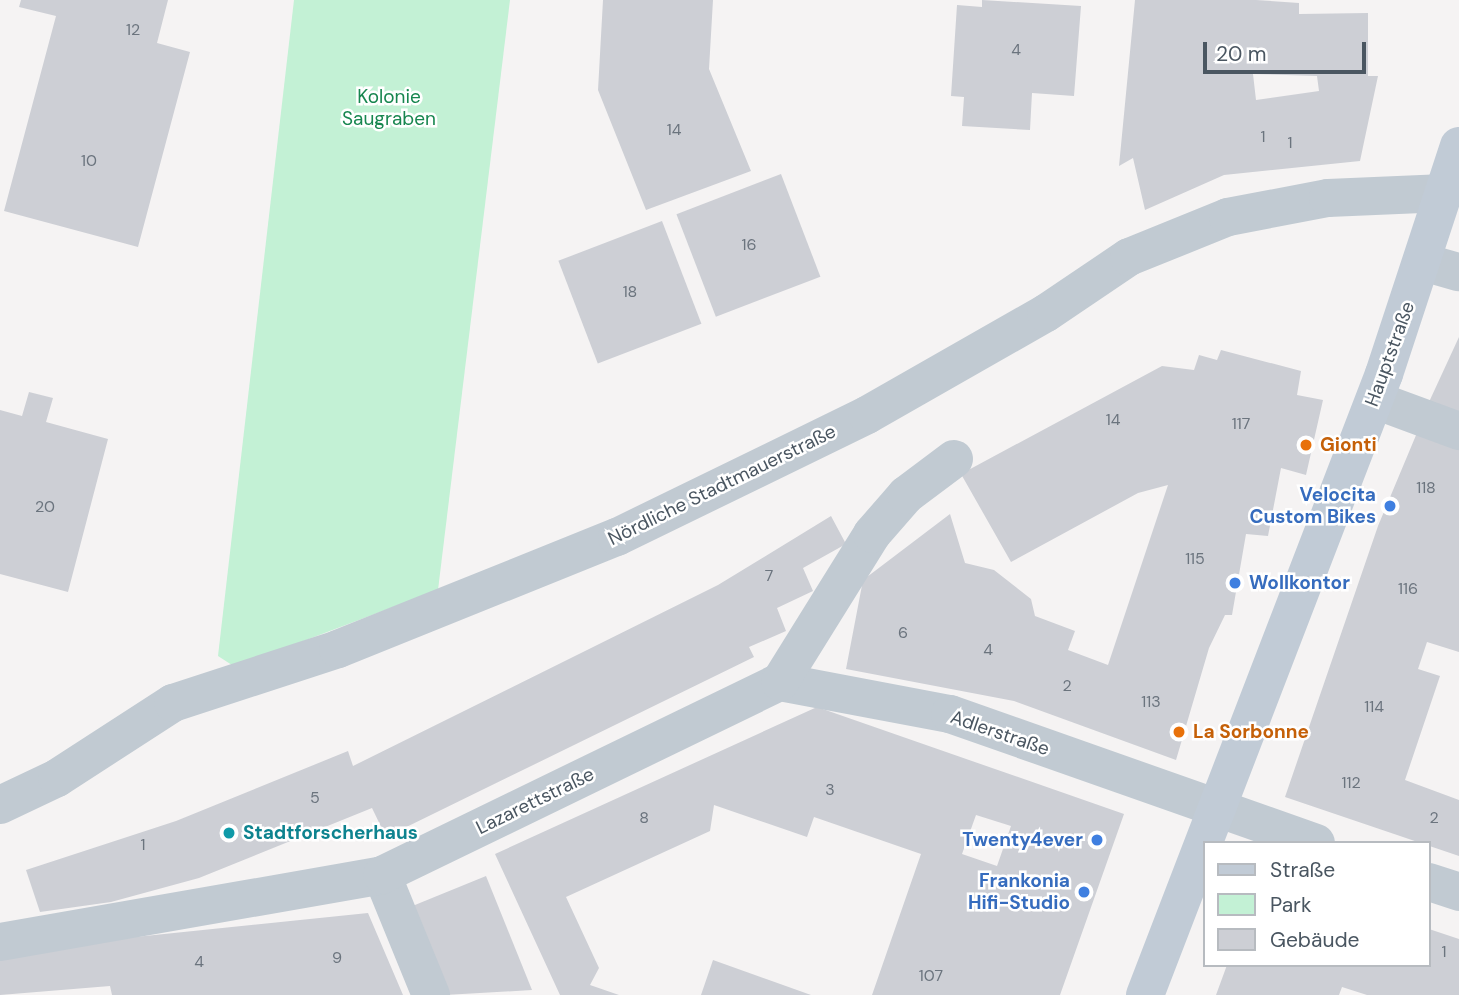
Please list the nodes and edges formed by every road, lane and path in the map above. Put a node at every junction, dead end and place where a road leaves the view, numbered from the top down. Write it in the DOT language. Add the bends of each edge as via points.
graph roads {
  1 [pos="1459,146"];
  2 [pos="1444,193"];
  3 [pos="1441,267"];
  4 [pos="1375,400"];
  5 [pos="1459,431"];
  6 [pos="954,459"];
  7 [pos="780,682"];
  8 [pos="0,805"];
  9 [pos="1214,808"];
  10 [pos="1309,841"];
  11 [pos="382,875"];
  12 [pos="1431,883"];
  13 [pos="1459,892"];
  14 [pos="0,942"];
  15 [pos="431,995"];
  16 [pos="1146,995"];
  1 -- 2 [label="street, Hauptstraße"];
  2 -- 3 [label="street, Hauptstraße"];
  2 -- 8 [label="street, Nördliche Stadtmauerstraße" via="1328,198 1228,217 1129,257 1046,313 867,415 617,537 338,649 173,704 57,778"];
  3 -- 4 [label="street, Hauptstraße"];
  4 -- 5 [label="street"];
  4 -- 9 [label="street, Hauptstraße"];
  6 -- 7 [label="street" via="905,495 872,534"];
  7 -- 9 [label="street, Adlerstraße" via="950,714"];
  7 -- 11 [label="street, Lazarettstraße"];
  9 -- 10 [label="street, Adlerstraße"];
  9 -- 16 [label="street, Hauptstraße"];
  11 -- 14 [label="street, Lazarettstraße"];
  11 -- 15 [label="street"];
  12 -- 13 [label="street"];
}
